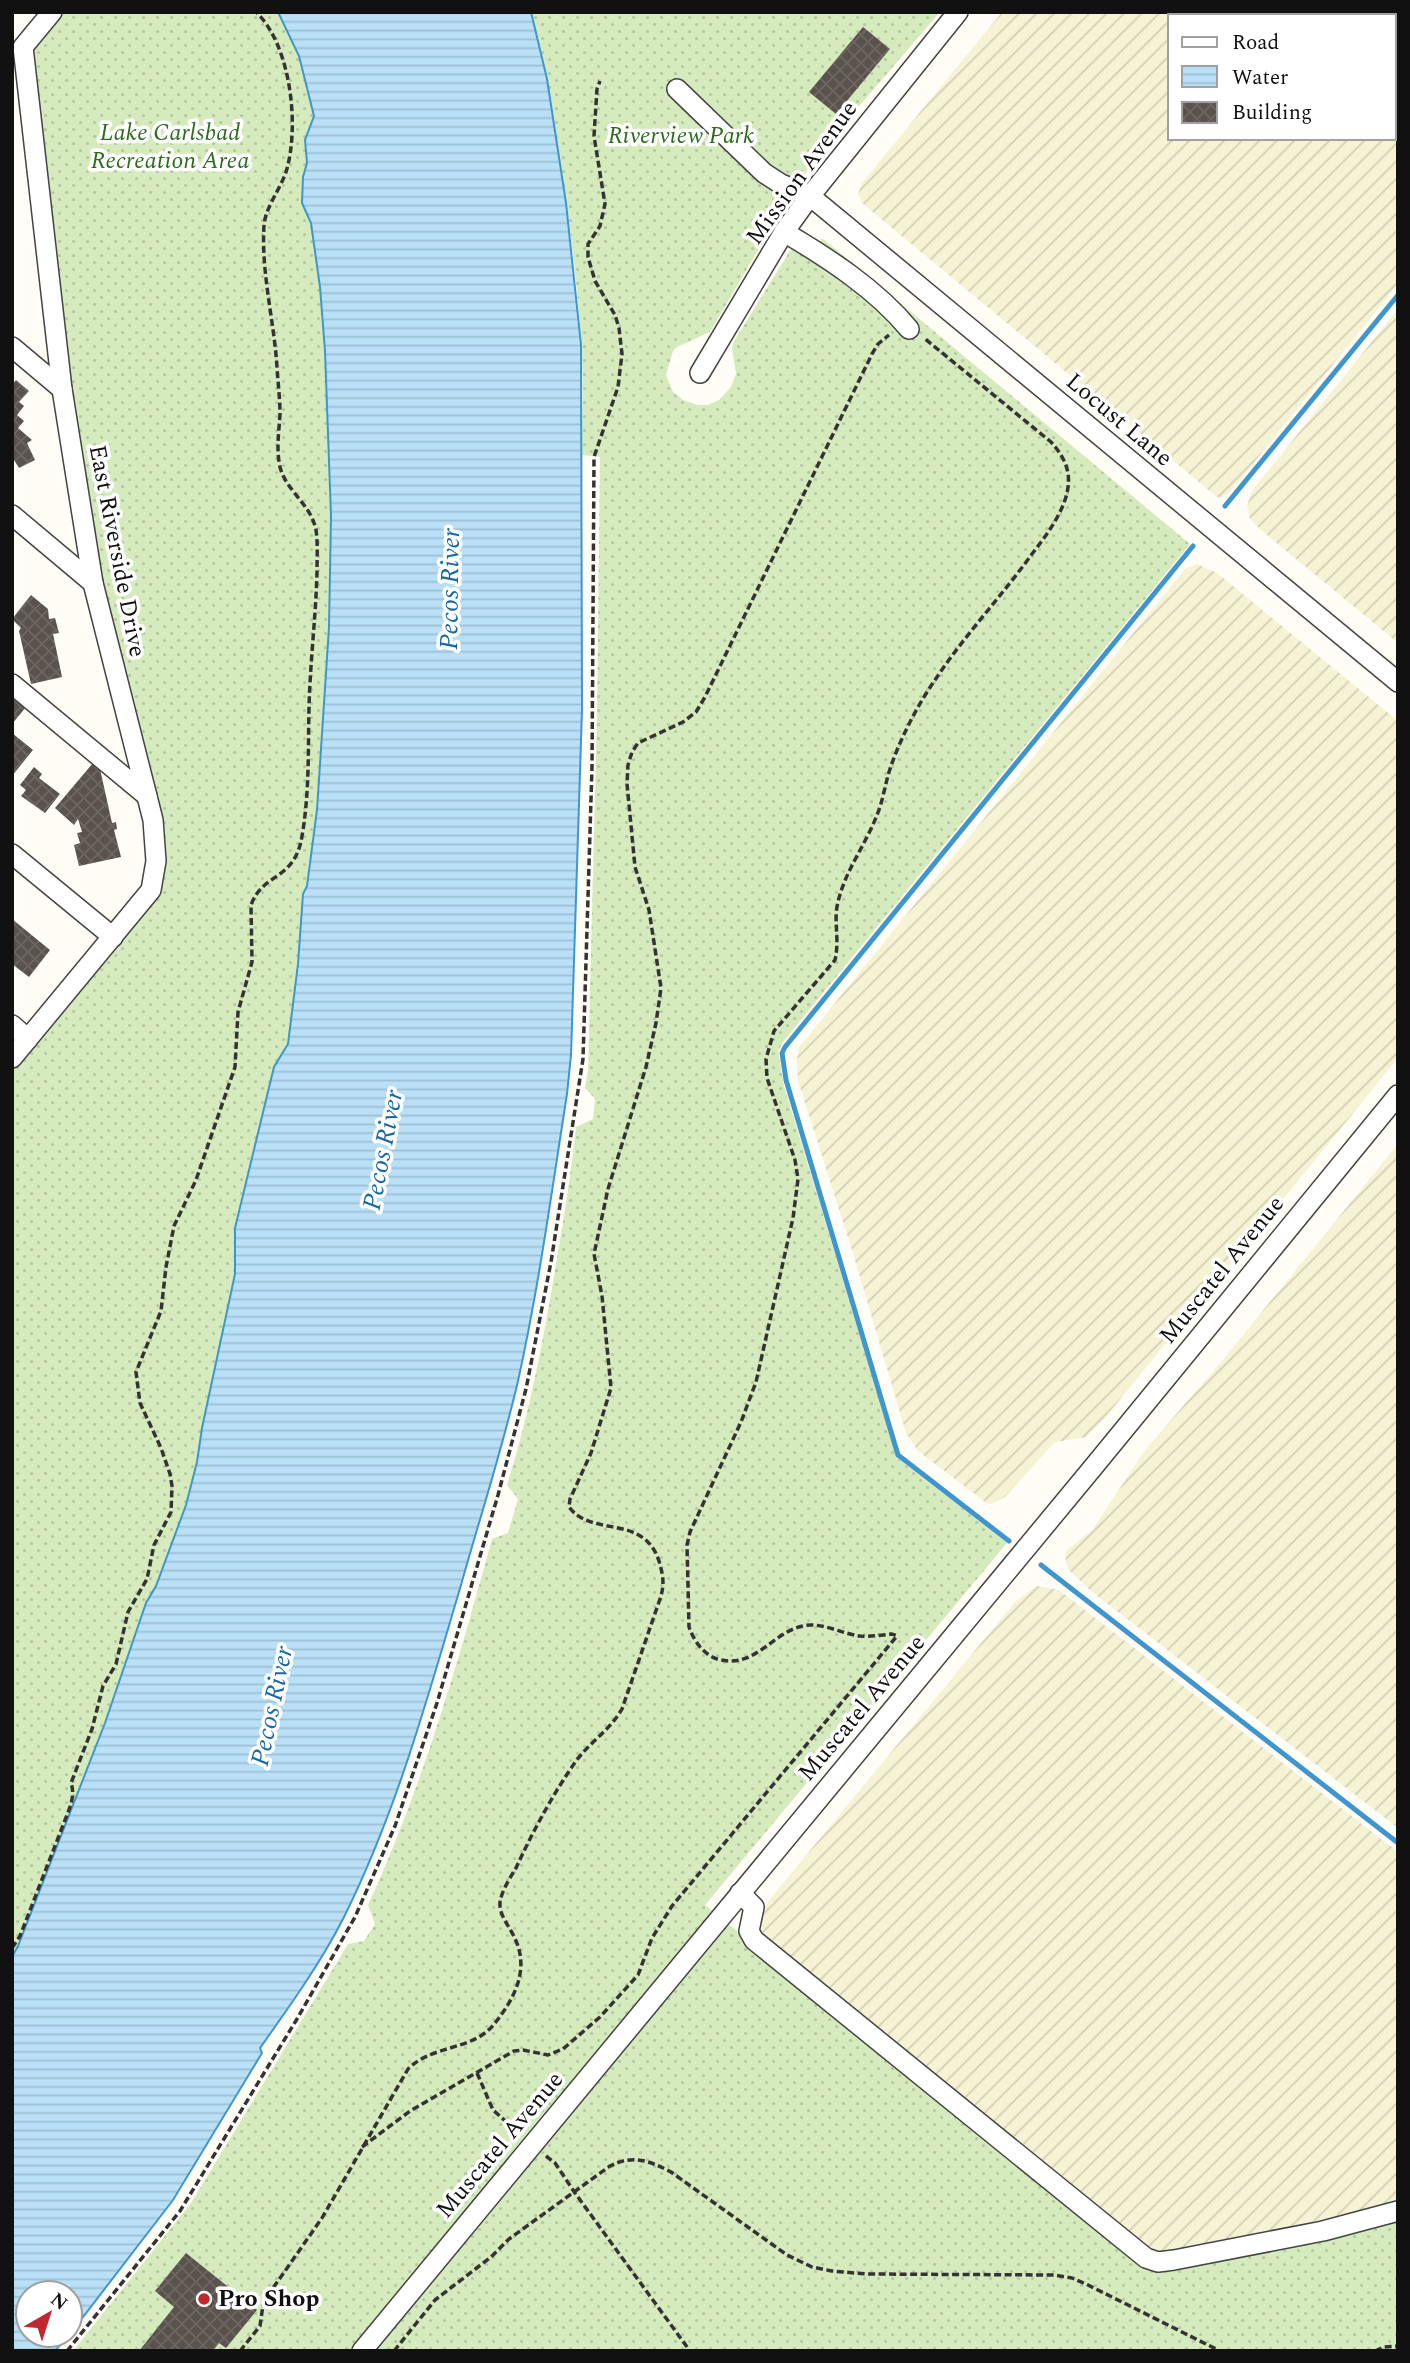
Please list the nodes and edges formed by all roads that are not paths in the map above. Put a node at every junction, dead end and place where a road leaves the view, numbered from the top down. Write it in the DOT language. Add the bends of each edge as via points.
graph roads {
  1 [pos="958,12"];
  2 [pos="42,16"];
  3 [pos="18,54"];
  4 [pos="677,89"];
  5 [pos="810,196"];
  6 [pos="784,232"];
  7 [pos="909,329"];
  8 [pos="12,347"];
  9 [pos="700,373"];
  10 [pos="62,389"];
  11 [pos="12,515"];
  12 [pos="93,583"];
  13 [pos="1398,682"];
  14 [pos="12,684"];
  15 [pos="147,796"];
  16 [pos="12,854"];
  17 [pos="113,937"];
  18 [pos="12,1026"];
  19 [pos="28,1039"];
  20 [pos="12,1058"];
  21 [pos="1398,1095"];
  22 [pos="740,1893"];
  23 [pos="1398,2211"];
  24 [pos="362,2351"];
  1 -- 5 [label="street, Mission Avenue"];
  2 -- 3 [label="street, East Riverside Drive"];
  3 -- 10 [label="street, East Riverside Drive"];
  4 -- 5 [label="street, Locust Lane" via="764,173"];
  5 -- 6 [label="street, Mission Avenue"];
  5 -- 13 [label="street, Locust Lane"];
  6 -- 7 [label="street" via="891,308"];
  6 -- 9 [label="street, Mission Avenue"];
  8 -- 10 [label="street"];
  10 -- 12 [label="street, East Riverside Drive"];
  11 -- 12 [label="street"];
  12 -- 15 [label="street, East Riverside Drive"];
  14 -- 15 [label="street"];
  15 -- 17 [label="street, East Riverside Drive" via="155,838 155,877 151,890"];
  16 -- 17 [label="street"];
  17 -- 19 [label="street, East Riverside Drive"];
  18 -- 19 [label="street"];
  19 -- 20 [label="street, East Riverside Drive"];
  21 -- 22 [label="street, Muscatel Avenue"];
  22 -- 23 [label="street" via="754,1907 749,1931 754,1940 1146,2258 1174,2260 1323,2231"];
  22 -- 24 [label="street, Muscatel Avenue"];
}
